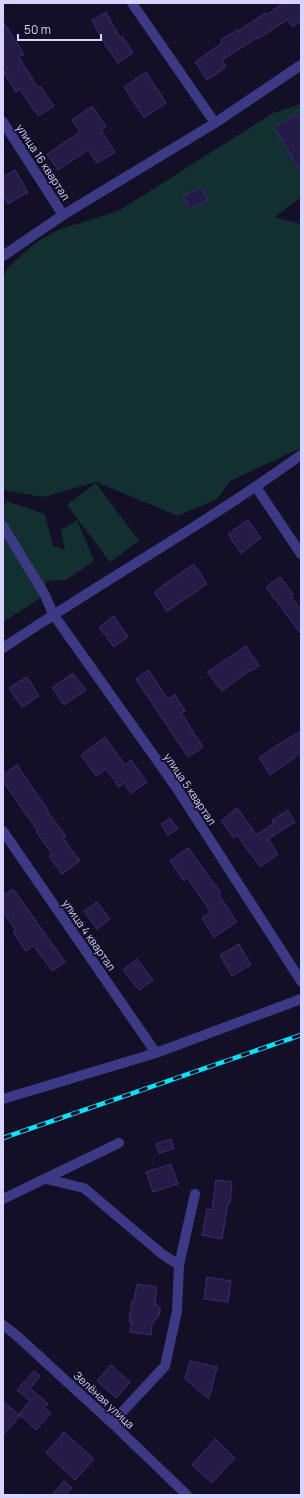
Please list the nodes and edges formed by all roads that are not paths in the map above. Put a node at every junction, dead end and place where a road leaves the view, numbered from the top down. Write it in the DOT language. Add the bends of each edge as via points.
graph roads {
  1 [pos="132,3"];
  2 [pos="301,65"];
  3 [pos="3,122"];
  4 [pos="215,123"];
  5 [pos="64,215"];
  6 [pos="3,256"];
  7 [pos="301,455"];
  8 [pos="256,487"];
  9 [pos="3,526"];
  10 [pos="301,554"];
  11 [pos="53,614"];
  12 [pos="3,648"];
  13 [pos="3,830"];
  14 [pos="301,981"];
  15 [pos="301,999"];
  16 [pos="156,1053"];
  17 [pos="3,1099"];
  18 [pos="119,1143"];
  19 [pos="46,1179"];
  20 [pos="195,1194"];
  21 [pos="3,1199"];
  22 [pos="179,1265"];
  23 [pos="3,1325"];
  24 [pos="112,1423"];
  25 [pos="187,1495"];
  1 -- 4 [label="street"];
  2 -- 4 [label="street"];
  3 -- 5 [label="street, улица 16 квартал"];
  4 -- 5 [label="street"];
  5 -- 6 [label="street"];
  7 -- 8 [label="street"];
  8 -- 10 [label="street"];
  8 -- 11 [label="street"];
  9 -- 11 [label="street, улица 5 квартал" via="45,595"];
  11 -- 12 [label="street"];
  11 -- 14 [label="street, улица 5 квартал" via="176,787"];
  13 -- 16 [label="street, улица 4 квартал"];
  15 -- 16 [label="street"];
  16 -- 17 [label="street"];
  18 -- 19 [label="street"];
  19 -- 21 [label="street"];
  19 -- 22 [label="street" via="84,1188 162,1254"];
  20 -- 22 [label="street"];
  22 -- 24 [label="street" via="177,1311 165,1366"];
  23 -- 24 [label="street, Зелёная улица"];
  24 -- 25 [label="street, Зелёная улица"];
}
